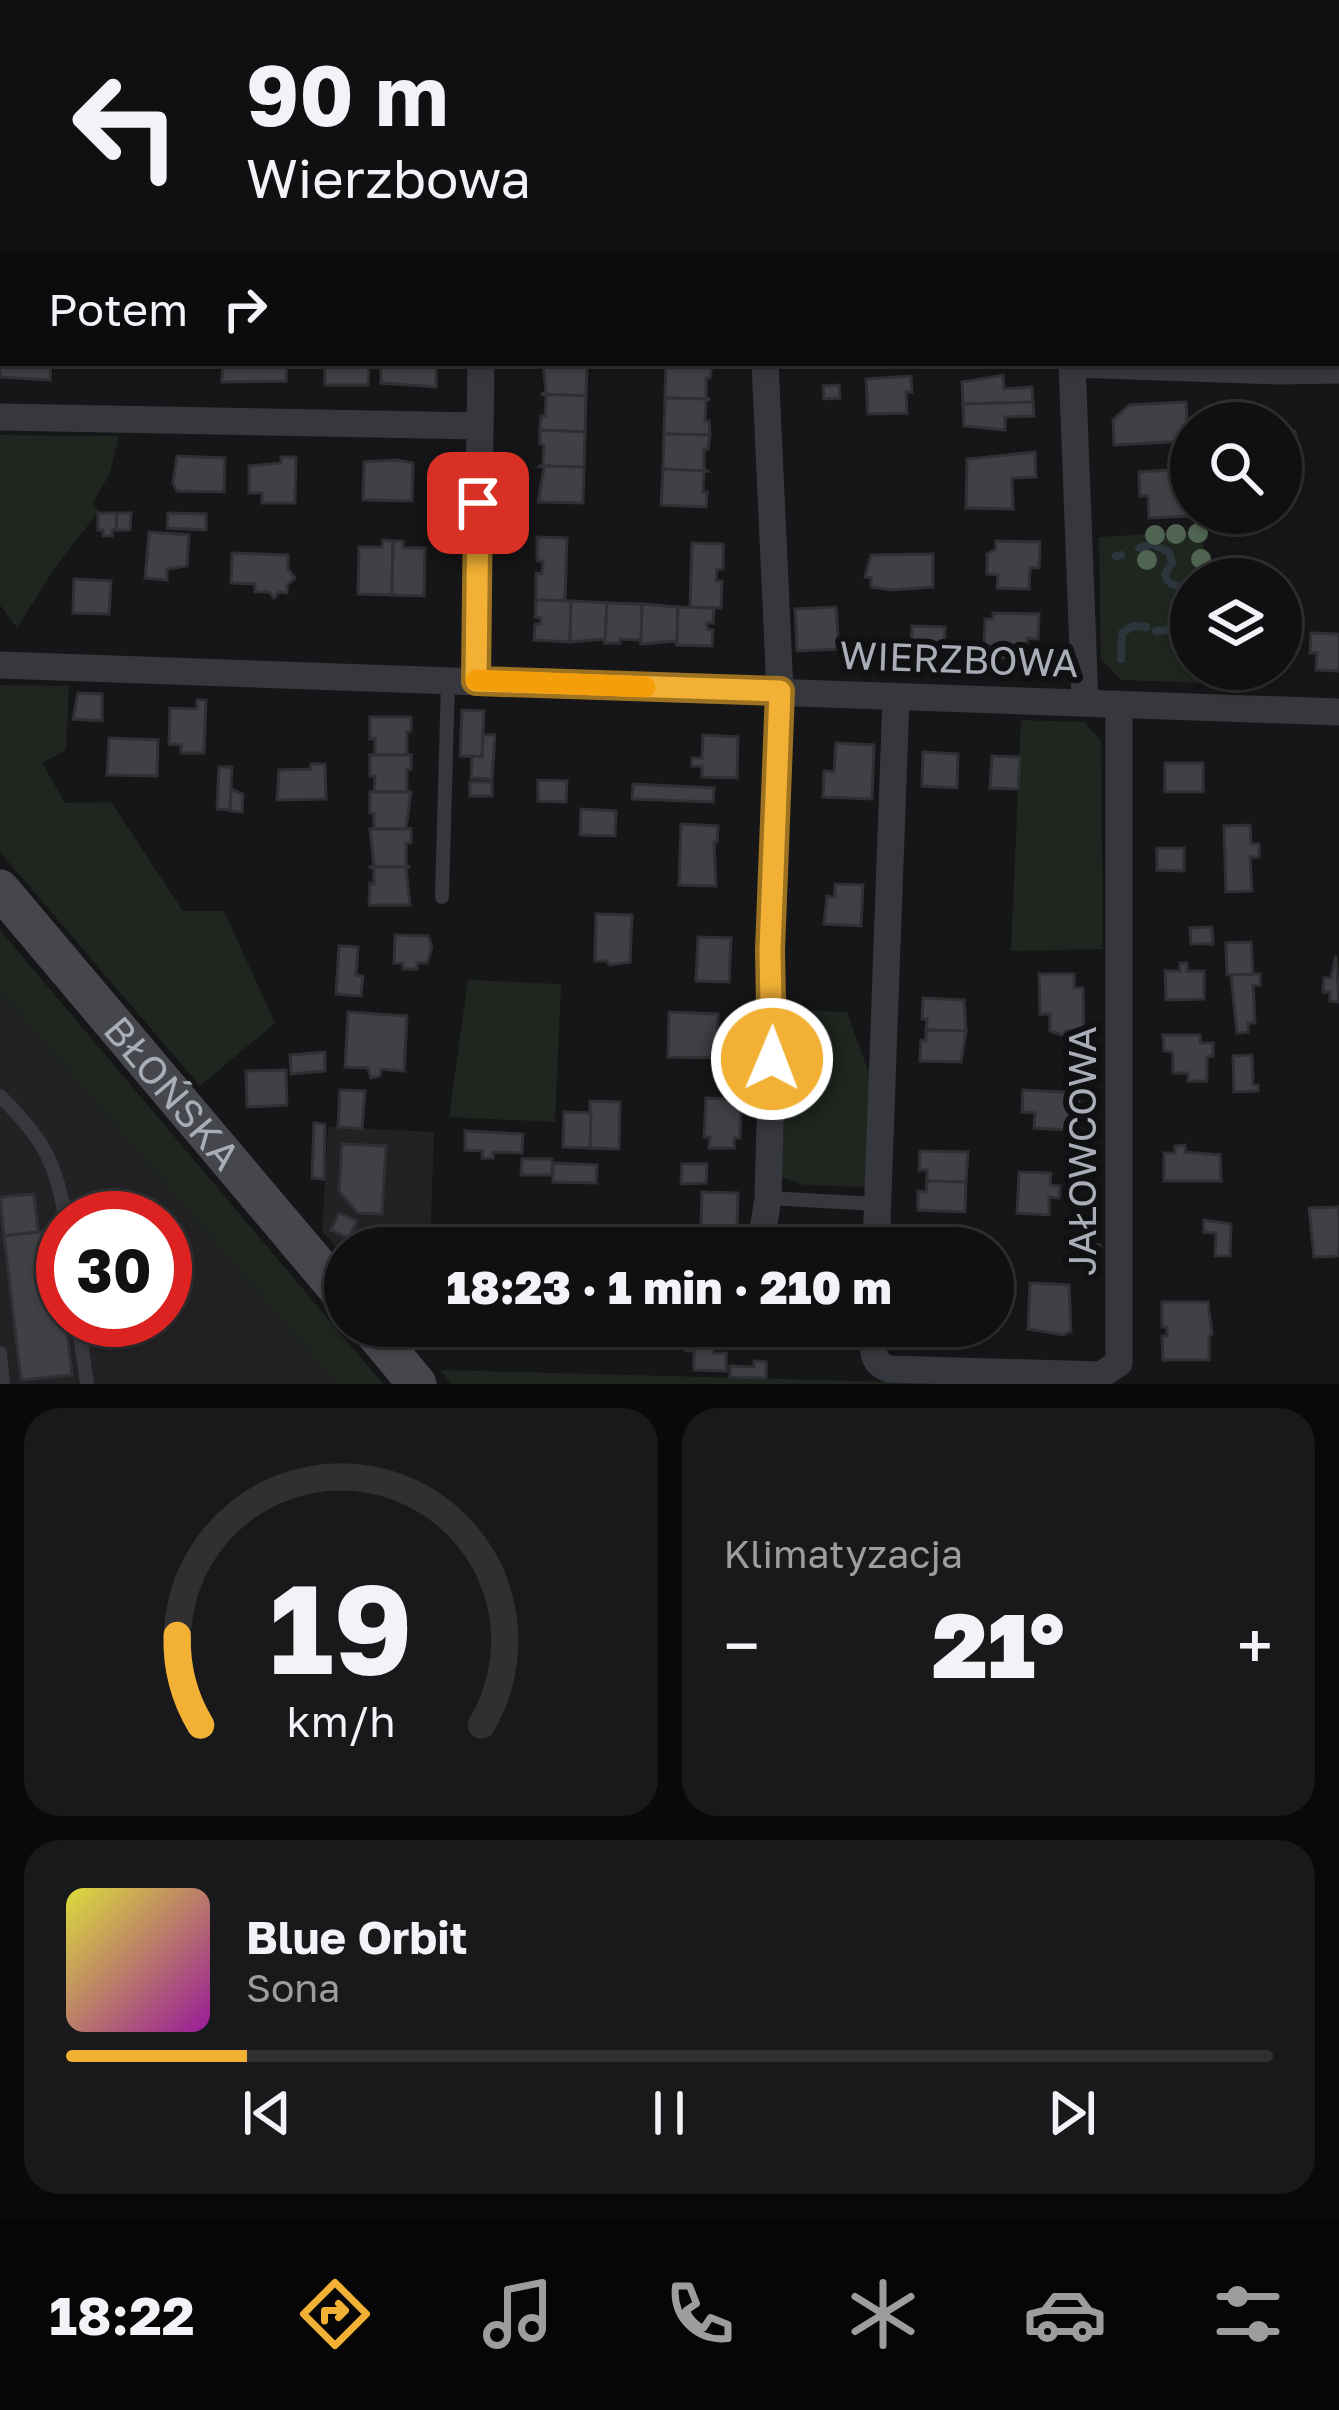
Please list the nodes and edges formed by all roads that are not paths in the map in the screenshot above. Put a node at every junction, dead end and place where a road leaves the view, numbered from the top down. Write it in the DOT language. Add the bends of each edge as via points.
graph roads {
  1 [pos="481,366"];
  2 [pos="765,366"];
  3 [pos="1072,366"];
  4 [pos="1186,366"];
  5 [pos="1339,370"];
  6 [pos="0,417"];
  7 [pos="480,425"];
  8 [pos="0,665"];
  9 [pos="462,680"];
  10 [pos="780,691"];
  11 [pos="896,698"];
  12 [pos="1085,702"];
  13 [pos="1119,704"];
  14 [pos="1339,712"];
  15 [pos="0,889"];
  16 [pos="442,897"];
  17 [pos="0,1096"];
  18 [pos="61,1191"];
  19 [pos="767,1198"];
  20 [pos="876,1204"];
  21 [pos="763,1227"];
  22 [pos="876,1227"];
  23 [pos="324,1273"];
  24 [pos="82,1347"];
  25 [pos="386,1347"];
  26 [pos="874,1347"];
  27 [pos="0,1353"];
  28 [pos="3,1384"];
  29 [pos="87,1384"];
  30 [pos="417,1384"];
  1 -- 7 [label="street"];
  2 -- 10 [label="street"];
  3 -- 12 [label="street"];
  4 -- 5 [label="street"];
  6 -- 7 [label="street"];
  7 -- 9 [label="street"];
  8 -- 9 [label="street, WIERZBOWA"];
  9 -- 10 [label="street, WIERZBOWA"];
  9 -- 16 [label="lane"];
  10 -- 11 [label="street, WIERZBOWA"];
  10 -- 19 [label="street"];
  11 -- 12 [label="street, WIERZBOWA"];
  11 -- 20 [label="street"];
  12 -- 13 [label="street, WIERZBOWA"];
  13 -- 14 [label="street, WIERZBOWA"];
  13 -- 26 [label="street, JAŁOWCOWA" via="1119,1363 1101,1375 890,1369 880,1366"];
  15 -- 23 [label="street, BŁOŃSKA"];
  17 -- 18 [label="lane" via="47,1152"];
  19 -- 20 [label="lane"];
  19 -- 21 [label="street"];
  20 -- 22 [label="street"];
  24 -- 29 [label="lane"];
  25 -- 30 [label="street"];
  27 -- 28 [label="lane"];
}
